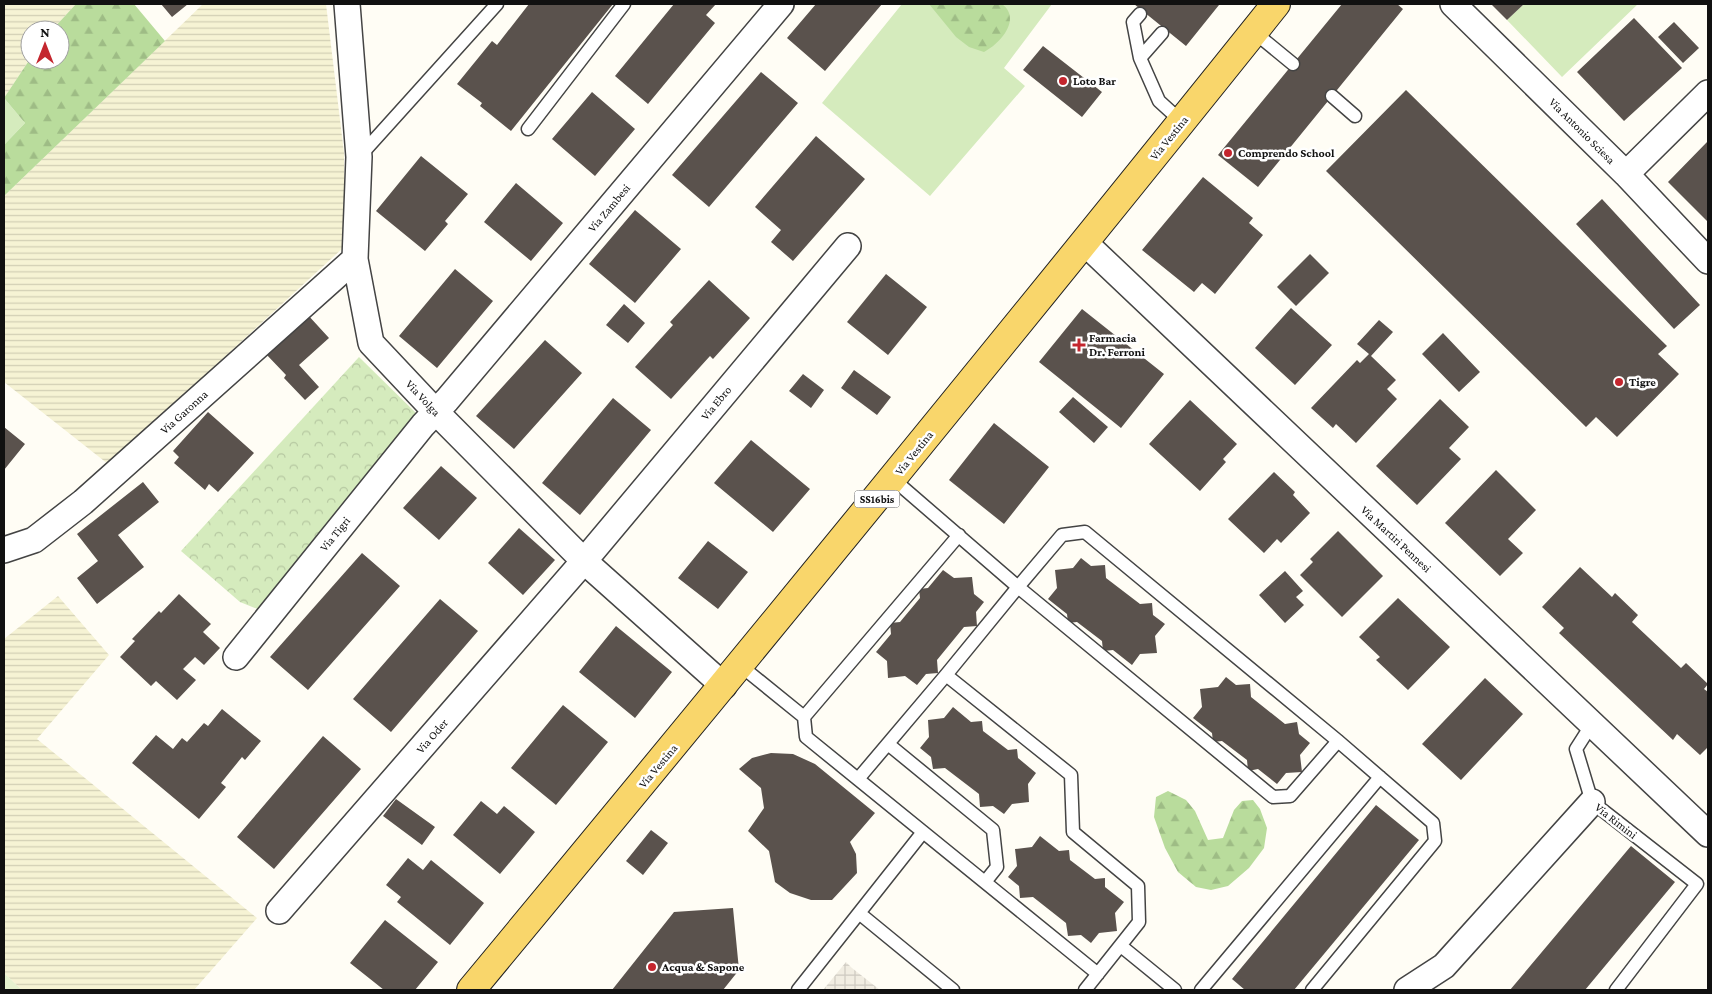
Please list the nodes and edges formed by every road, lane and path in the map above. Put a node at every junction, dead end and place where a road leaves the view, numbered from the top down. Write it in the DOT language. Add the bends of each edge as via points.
graph roads {
  1 [pos="497,4"];
  2 [pos="624,4"];
  3 [pos="781,4"];
  4 [pos="1276,4"];
  5 [pos="1453,4"];
  6 [pos="348,5"];
  7 [pos="1140,14"];
  8 [pos="1162,32"];
  9 [pos="1254,32"];
  10 [pos="1140,58"];
  11 [pos="1293,64"];
  12 [pos="1708,93"];
  13 [pos="1332,96"];
  14 [pos="1355,116"];
  15 [pos="1182,122"];
  16 [pos="528,129"];
  17 [pos="359,157"];
  18 [pos="1626,174"];
  19 [pos="1084,243"];
  20 [pos="848,246"];
  21 [pos="355,259"];
  22 [pos="1708,261"];
  23 [pos="435,411"];
  24 [pos="893,479"];
  25 [pos="959,534"];
  26 [pos="4,550"];
  27 [pos="584,560"];
  28 [pos="1018,587"];
  29 [pos="236,657"];
  30 [pos="946,675"];
  31 [pos="732,676"];
  32 [pos="804,717"];
  33 [pos="1592,724"];
  34 [pos="1338,741"];
  35 [pos="888,744"];
  36 [pos="1380,777"];
  37 [pos="858,779"];
  38 [pos="1592,802"];
  39 [pos="923,832"];
  40 [pos="1708,834"];
  41 [pos="985,882"];
  42 [pos="280,911"];
  43 [pos="859,913"];
  44 [pos="1121,946"];
  45 [pos="1098,974"];
  46 [pos="472,990"];
  47 [pos="798,990"];
  48 [pos="953,990"];
  49 [pos="1085,990"];
  50 [pos="1175,990"];
  51 [pos="1201,990"];
  52 [pos="1312,990"];
  53 [pos="1408,990"];
  54 [pos="1616,990"];
  1 -- 17 [label="lane"];
  2 -- 16 [label="lane"];
  3 -- 23 [label="street, Via Zambesi"];
  4 -- 9 [label="main road, Via Vestina / SS16bis"];
  5 -- 18 [label="street, Via Antonio Sciesa"];
  6 -- 17 [label="street, Via Volga"];
  7 -- 10 [label="lane" via="1133,22"];
  8 -- 10 [label="lane"];
  9 -- 11 [label="lane"];
  9 -- 15 [label="main road, Via Vestina / SS16bis"];
  10 -- 15 [label="lane" via="1159,101"];
  12 -- 18 [label="street"];
  13 -- 14 [label="lane"];
  15 -- 19 [label="main road, Via Vestina / SS16bis"];
  17 -- 21 [label="street, Via Volga"];
  18 -- 22 [label="street, Via Antonio Sciesa"];
  19 -- 24 [label="main road, Via Vestina / SS16bis"];
  19 -- 33 [label="street, Via Martiri Pennesi"];
  20 -- 27 [label="street, Via Ebro"];
  21 -- 23 [label="street, Via Volga" via="371,343"];
  21 -- 26 [label="street, Via Garonna" via="83,502 34,540"];
  23 -- 27 [label="street, Via Volga"];
  23 -- 29 [label="street, Via Tigri"];
  24 -- 25 [label="lane"];
  24 -- 31 [label="main road, Via Vestina / SS16bis"];
  25 -- 28 [label="lane"];
  25 -- 32 [label="lane"];
  27 -- 31 [label="street, Via Volga"];
  27 -- 42 [label="street, Via Oder"];
  28 -- 30 [label="lane"];
  28 -- 34 [label="lane" via="1062,535 1085,532"];
  28 -- 34 [label="lane" via="1273,797 1290,796"];
  30 -- 35 [label="lane"];
  30 -- 44 [label="lane" via="1071,775 1073,832 1138,886 1139,922"];
  31 -- 32 [label="lane"];
  31 -- 46 [label="main road, Via Vestina / SS16bis"];
  32 -- 37 [label="lane" via="806,737"];
  33 -- 38 [label="lane" via="1576,749"];
  33 -- 40 [label="street, Via Martiri Pennesi"];
  34 -- 36 [label="lane"];
  35 -- 37 [label="lane"];
  35 -- 41 [label="lane" via="993,830 997,867"];
  36 -- 51 [label="lane"];
  36 -- 52 [label="lane" via="1433,823 1435,841"];
  37 -- 39 [label="lane"];
  38 -- 53 [label="street, Via Rimini" via="1444,966"];
  38 -- 54 [label="lane, Via Rimini" via="1697,884"];
  39 -- 41 [label="lane"];
  39 -- 43 [label="lane"];
  41 -- 45 [label="lane"];
  43 -- 47 [label="lane"];
  43 -- 48 [label="lane"];
  44 -- 45 [label="lane"];
  44 -- 50 [label="lane"];
  45 -- 49 [label="lane"];
}
